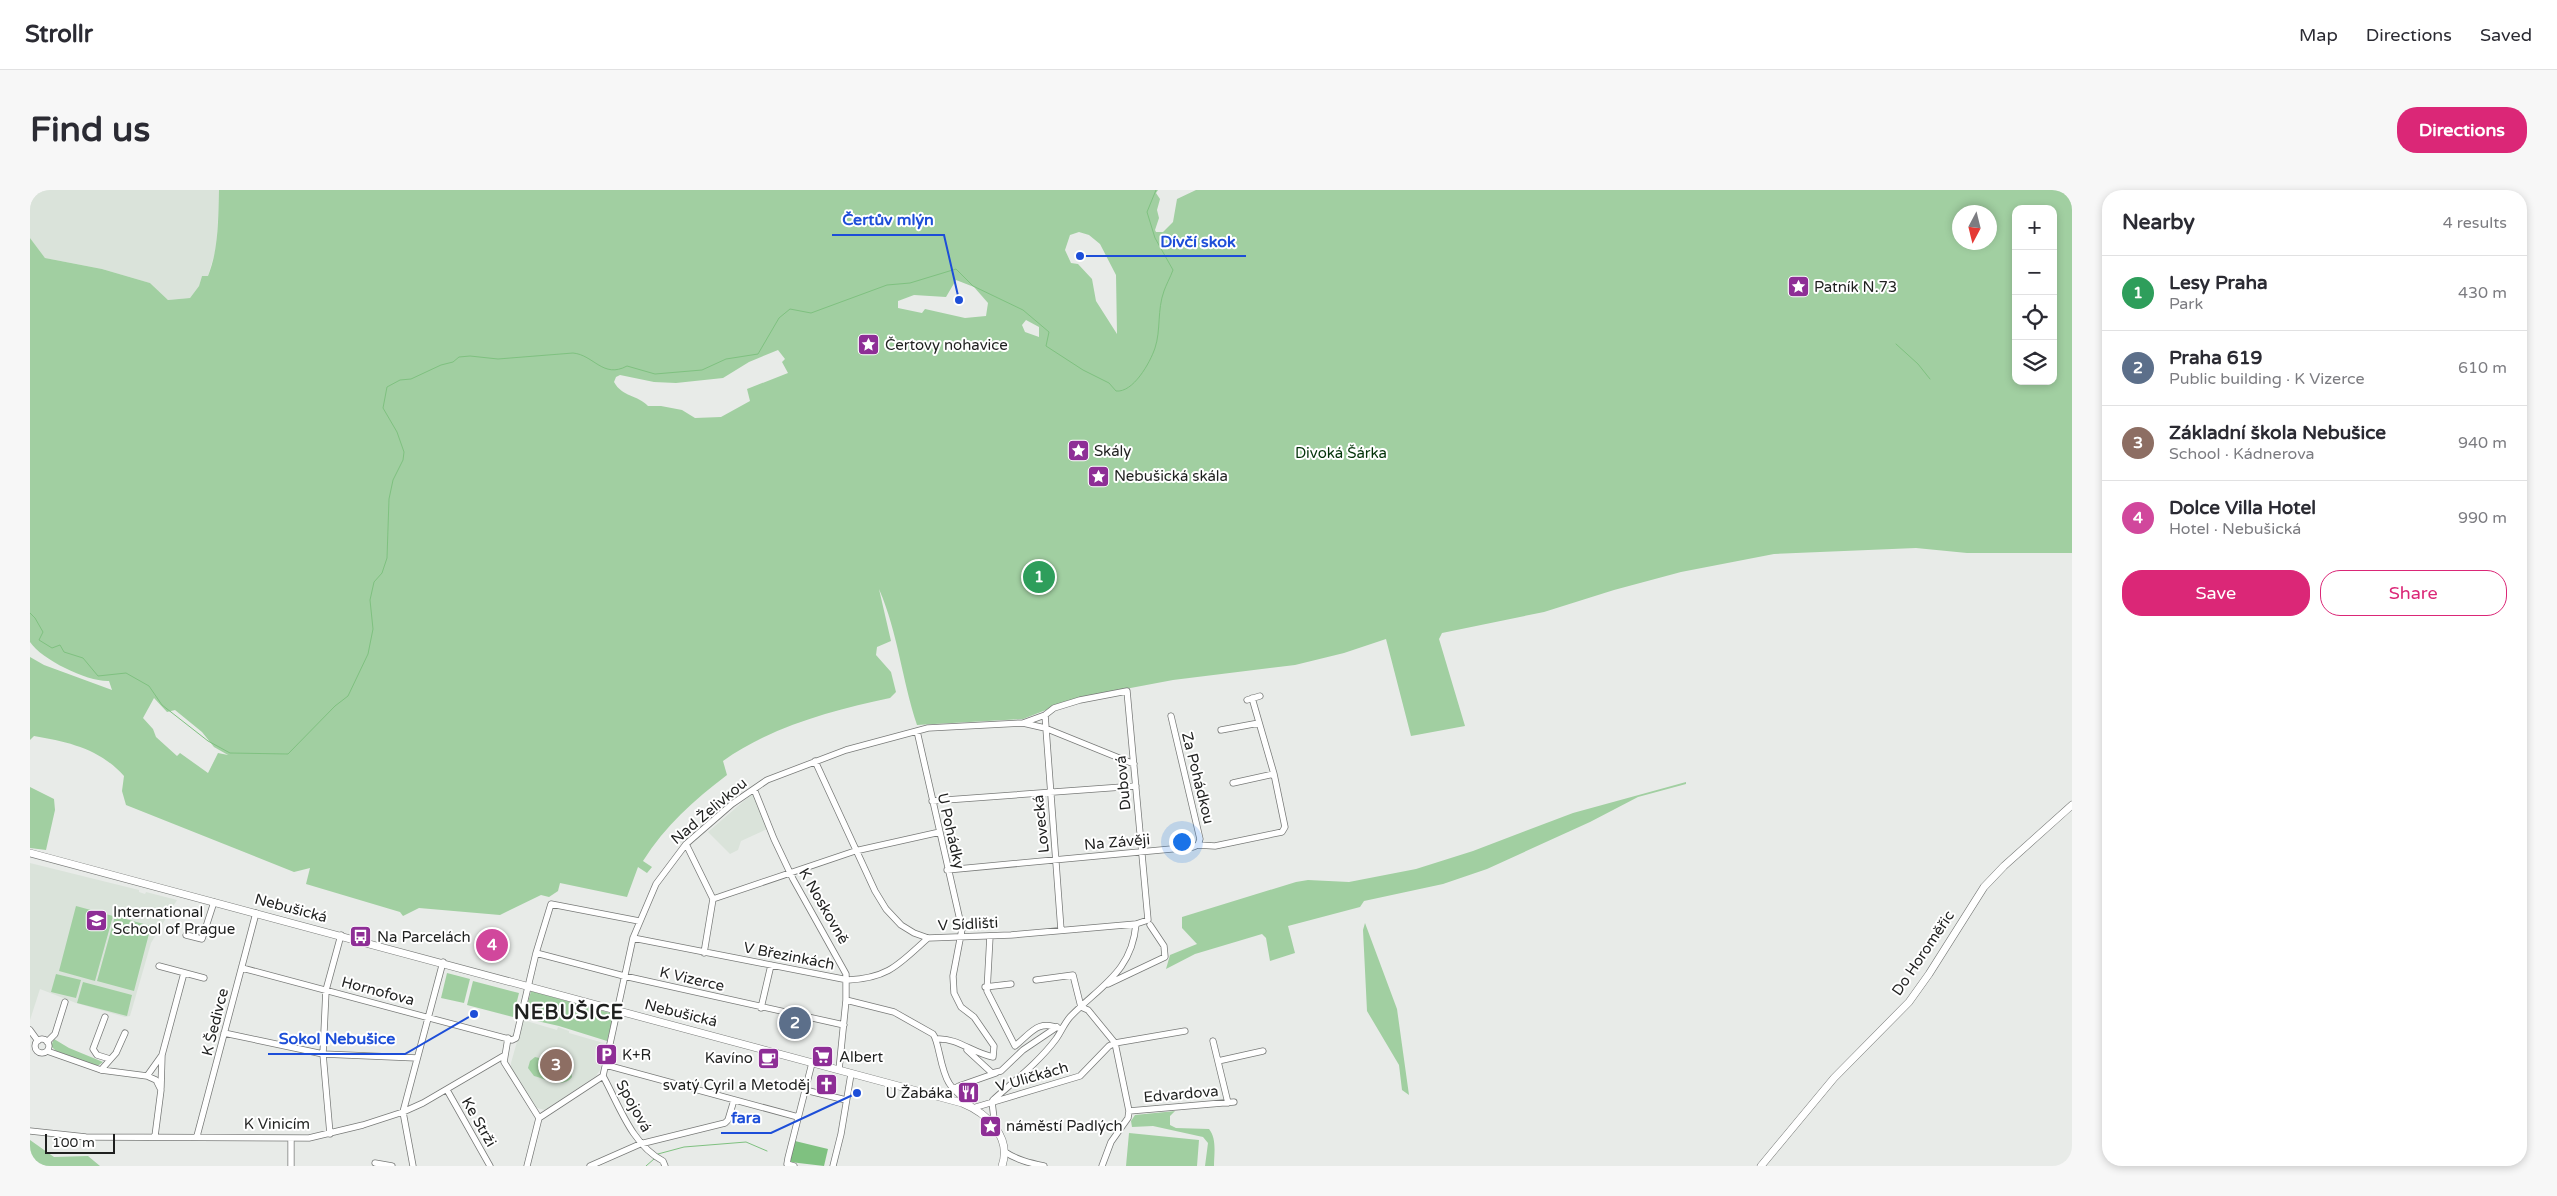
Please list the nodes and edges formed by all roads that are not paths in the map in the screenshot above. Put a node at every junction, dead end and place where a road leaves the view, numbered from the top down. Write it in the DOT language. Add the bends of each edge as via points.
graph roads {
  1 [pos="1260,696"];
  2 [pos="1045,715"];
  3 [pos="1171,716"];
  4 [pos="1023,723"];
  5 [pos="1259,723"];
  6 [pos="1045,728"];
  7 [pos="1221,730"];
  8 [pos="917,731"];
  9 [pos="815,761"];
  10 [pos="1134,764"];
  11 [pos="1274,774"];
  12 [pos="1233,783"];
  13 [pos="1136,786"];
  14 [pos="754,789"];
  15 [pos="1050,792"];
  16 [pos="932,801"];
  17 [pos="2072,805"];
  18 [pos="940,832"];
  19 [pos="686,844"];
  20 [pos="1198,845"];
  21 [pos="855,851"];
  22 [pos="1142,852"];
  23 [pos="30,853"];
  24 [pos="1057,860"];
  25 [pos="947,870"];
  26 [pos="790,873"];
  27 [pos="713,899"];
  28 [pos="214,902"];
  29 [pos="256,913"];
  30 [pos="639,921"];
  31 [pos="1136,924"];
  32 [pos="1150,925"];
  33 [pos="1061,930"];
  34 [pos="186,935"];
  35 [pos="341,935"];
  36 [pos="990,936"];
  37 [pos="961,937"];
  38 [pos="633,938"];
  39 [pos="928,938"];
  40 [pos="536,952"];
  41 [pos="704,953"];
  42 [pos="443,962"];
  43 [pos="159,966"];
  44 [pos="771,966"];
  45 [pos="242,968"];
  46 [pos="184,973"];
  47 [pos="624,976"];
  48 [pos="204,978"];
  49 [pos="848,980"];
  50 [pos="1036,980"];
  51 [pos="1011,984"];
  52 [pos="1108,984"];
  53 [pos="528,986"];
  54 [pos="986,987"];
  55 [pos="326,990"];
  56 [pos="846,1000"];
  57 [pos="65,1002"];
  58 [pos="1081,1007"];
  59 [pos="761,1008"];
  60 [pos="618,1010"];
  61 [pos="105,1017"];
  62 [pos="428,1017"];
  63 [pos="844,1025"];
  64 [pos="1059,1028"];
  65 [pos="30,1030"];
  66 [pos="1185,1031"];
  67 [pos="125,1033"];
  68 [pos="224,1033"];
  69 [pos="508,1038"];
  70 [pos="938,1038"];
  71 [pos="38,1041"];
  72 [pos="1214,1041"];
  73 [pos="48,1042"];
  74 [pos="1115,1043"];
  75 [pos="964,1047"];
  76 [pos="37,1051"];
  77 [pos="47,1051"];
  78 [pos="1263,1051"];
  79 [pos="30,1053"];
  80 [pos="322,1054"];
  81 [pos="162,1055"];
  82 [pos="505,1055"];
  83 [pos="418,1058"];
  84 [pos="110,1059"];
  85 [pos="1218,1061"];
  86 [pos="812,1063"];
  87 [pos="606,1064"];
  88 [pos="101,1070"];
  89 [pos="839,1070"];
  90 [pos="1001,1071"];
  91 [pos="851,1074"];
  92 [pos="147,1076"];
  93 [pos="603,1076"];
  94 [pos="161,1090"];
  95 [pos="447,1090"];
  96 [pos="805,1090"];
  97 [pos="954,1090"];
  98 [pos="940,1097"];
  99 [pos="734,1100"];
  100 [pos="846,1100"];
  101 [pos="992,1102"];
  102 [pos="973,1108"];
  103 [pos="1129,1111"];
  104 [pos="403,1112"];
  105 [pos="798,1117"];
  106 [pos="539,1118"];
  107 [pos="996,1128"];
  108 [pos="30,1131"];
  109 [pos="330,1134"];
  110 [pos="156,1136"];
  111 [pos="197,1136"];
  112 [pos="291,1139"];
  113 [pos="640,1144"];
  114 [pos="1005,1152"];
  115 [pos="375,1163"];
  116 [pos="291,1166"];
  117 [pos="392,1166"];
  118 [pos="413,1166"];
  119 [pos="490,1166"];
  120 [pos="527,1166"];
  121 [pos="590,1166"];
  122 [pos="665,1166"];
  123 [pos="794,1166"];
  124 [pos="833,1166"];
  125 [pos="1002,1166"];
  126 [pos="1044,1166"];
  127 [pos="1102,1166"];
  128 [pos="1761,1166"];
  1 -- 5 [label="street" via="1250,699"];
  2 -- 4 [label="street"];
  2 -- 6 [label="street, Lovecká"];
  2 -- 10 [label="street, Dubová" via="1054,708 1080,700 1127,691"];
  3 -- 20 [label="street, Za Pohádkou" via="1200,839"];
  4 -- 6 [label="street"];
  4 -- 8 [label="street, Nad Želivkou" via="956,725"];
  5 -- 7 [label="street"];
  5 -- 11 [label="street"];
  6 -- 10 [label="street"];
  6 -- 15 [label="street, Lovecká"];
  8 -- 9 [label="street, Nad Želivkou"];
  8 -- 16 [label="street, U Pohádky"];
  9 -- 14 [label="street, Nad Želivkou"];
  9 -- 21 [label="street, V Sídlišti"];
  10 -- 13 [label="street, Dubová"];
  11 -- 12 [label="street"];
  11 -- 20 [label="street, Na Závěji" via="1285,827 1282,832 1216,846"];
  13 -- 15 [label="street"];
  13 -- 22 [label="street, Dubová"];
  14 -- 19 [label="street, Nad Želivkou"];
  14 -- 26 [label="street, K Noskovně"];
  15 -- 16 [label="street"];
  15 -- 24 [label="street, Lovecká"];
  16 -- 18 [label="street, U Pohádky"];
  17 -- 128 [label="street, Do Horoměřic" via="1984,887 1930,974 1908,1002 1834,1078"];
  18 -- 21 [label="street"];
  18 -- 25 [label="street, U Pohádky"];
  19 -- 27 [label="street"];
  19 -- 30 [label="street, Nad Želivkou" via="656,884"];
  20 -- 22 [label="street, Na Závěji"];
  21 -- 26 [label="street"];
  21 -- 39 [label="street, V Sídlišti" via="886,909 914,934"];
  22 -- 24 [label="street, Na Závěji"];
  22 -- 31 [label="street, Dubová" via="1148,918"];
  23 -- 28 [label="street, Nebušická"];
  24 -- 25 [label="street, Na Závěji"];
  24 -- 33 [label="street, Lovecká"];
  25 -- 37 [label="street, U Pohádky" via="962,929"];
  26 -- 27 [label="street"];
  26 -- 49 [label="street, K Noskovně" via="844,967"];
  27 -- 41 [label="street"];
  28 -- 29 [label="street, Nebušická"];
  28 -- 34 [label="street" via="202,939"];
  29 -- 35 [label="street, Nebušická"];
  29 -- 45 [label="street, K Šedivce"];
  30 -- 38 [label="street, Nad Želivkou"];
  30 -- 40 [label="street" via="551,904"];
  31 -- 33 [label="street, V Sídlišti"];
  31 -- 52 [label="street" via="1132,948"];
  32 -- 52 [label="street" via="1164,946 1165,957"];
  33 -- 36 [label="street, V Sídlišti"];
  35 -- 42 [label="street, Nebušická"];
  35 -- 55 [label="street"];
  36 -- 37 [label="street, V Sídlišti"];
  36 -- 54 [label="street"];
  37 -- 39 [label="street, V Sídlišti"];
  37 -- 75 [label="street, U Pohádky" via="953,976 954,993 994,1046 993,1056"];
  38 -- 41 [label="street, V Březinkách"];
  38 -- 47 [label="street, Nad Želivkou"];
  39 -- 49 [label="street, V Březinkách" via="890,972 864,980"];
  40 -- 47 [label="street, K Vizerce"];
  40 -- 53 [label="street"];
  41 -- 44 [label="street, V Březinkách"];
  42 -- 53 [label="street, Nebušická"];
  42 -- 62 [label="street"];
  43 -- 46 [label="street"];
  44 -- 49 [label="street, V Březinkách"];
  44 -- 59 [label="street"];
  45 -- 55 [label="street, Hornofova"];
  45 -- 68 [label="street, K Šedivce"];
  46 -- 48 [label="street"];
  46 -- 81 [label="street"];
  47 -- 59 [label="street, K Vizerce"];
  47 -- 60 [label="street, Nad Želivkou"];
  49 -- 56 [label="street, K Noskovně"];
  50 -- 58 [label="street" via="1072,974"];
  51 -- 54 [label="street"];
  52 -- 58 [label="street"];
  53 -- 60 [label="street, Nebušická"];
  53 -- 69 [label="street" via="516,1038"];
  54 -- 64 [label="street" via="1015,1046 1040,1026 1049,1024"];
  55 -- 62 [label="street, Hornofova"];
  55 -- 80 [label="street"];
  56 -- 63 [label="street, K Noskovně"];
  56 -- 70 [label="street" via="894,1012"];
  57 -- 73 [label="street" via="55,1034"];
  58 -- 64 [label="street"];
  58 -- 74 [label="street" via="1088,1010"];
  59 -- 63 [label="street, K Vizerce"];
  60 -- 86 [label="street, Nebušická"];
  60 -- 87 [label="street, Nad Želivkou"];
  61 -- 84 [label="street" via="93,1049 97,1055"];
  62 -- 69 [label="street, Hornofova"];
  62 -- 83 [label="street"];
  63 -- 89 [label="street, K Noskovně"];
  64 -- 90 [label="street" via="1023,1050"];
  64 -- 101 [label="street" via="1056,1039"];
  65 -- 71 [label="street"];
  66 -- 74 [label="street"];
  67 -- 84 [label="street"];
  68 -- 80 [label="street"];
  68 -- 111 [label="street, K Šedivce"];
  69 -- 82 [label="street"];
  70 -- 75 [label="street" via="947,1038"];
  70 -- 97 [label="street" via="940,1062"];
  71 -- 73 [label="street"];
  71 -- 76 [label="street"];
  72 -- 85 [label="street"];
  73 -- 77 [label="street"];
  74 -- 101 [label="street, V Uličkách" via="1080,1076"];
  74 -- 103 [label="street"];
  75 -- 90 [label="street" via="992,1073"];
  76 -- 77 [label="street"];
  76 -- 79 [label="street"];
  77 -- 88 [label="street"];
  78 -- 85 [label="street"];
  80 -- 83 [label="street"];
  80 -- 109 [label="street"];
  81 -- 92 [label="street"];
  81 -- 94 [label="street"];
  82 -- 95 [label="street, K Vinicím"];
  82 -- 106 [label="street" via="505,1063"];
  83 -- 104 [label="street"];
  84 -- 88 [label="street"];
  85 -- 103 [label="street, Edvardova" via="1231,1102"];
  86 -- 89 [label="street, Nebušická"];
  86 -- 96 [label="street"];
  87 -- 93 [label="street, Nad Želivkou"];
  87 -- 99 [label="street"];
  88 -- 92 [label="street"];
  89 -- 91 [label="street, Nebušická"];
  90 -- 97 [label="street"];
  91 -- 98 [label="street, Nebušická"];
  91 -- 100 [label="street"];
  92 -- 94 [label="street" via="156,1080"];
  93 -- 106 [label="street"];
  93 -- 113 [label="street, Spojová"];
  94 -- 110 [label="street"];
  95 -- 104 [label="street, K Vinicím"];
  95 -- 119 [label="street, Ke Strži"];
  96 -- 100 [label="street"];
  96 -- 105 [label="street"];
  97 -- 98 [label="street"];
  97 -- 102 [label="street"];
  98 -- 102 [label="street"];
  99 -- 105 [label="street"];
  99 -- 113 [label="street" via="725,1123"];
  100 -- 124 [label="street"];
  101 -- 102 [label="street"];
  101 -- 107 [label="street"];
  102 -- 107 [label="street"];
  103 -- 127 [label="street"];
  104 -- 109 [label="street, K Vinicím"];
  104 -- 118 [label="street"];
  105 -- 123 [label="street" via="787,1161"];
  106 -- 120 [label="street"];
  107 -- 114 [label="street"];
  108 -- 110 [label="street, K Vinicím" via="86,1137"];
  109 -- 112 [label="street, K Vinicím"];
  110 -- 111 [label="street, K Vinicím"];
  111 -- 112 [label="street, K Vinicím"];
  112 -- 116 [label="street"];
  113 -- 121 [label="street"];
  113 -- 122 [label="street, Spojová"];
  114 -- 125 [label="street"];
  114 -- 126 [label="street"];
  115 -- 117 [label="street"];
}
